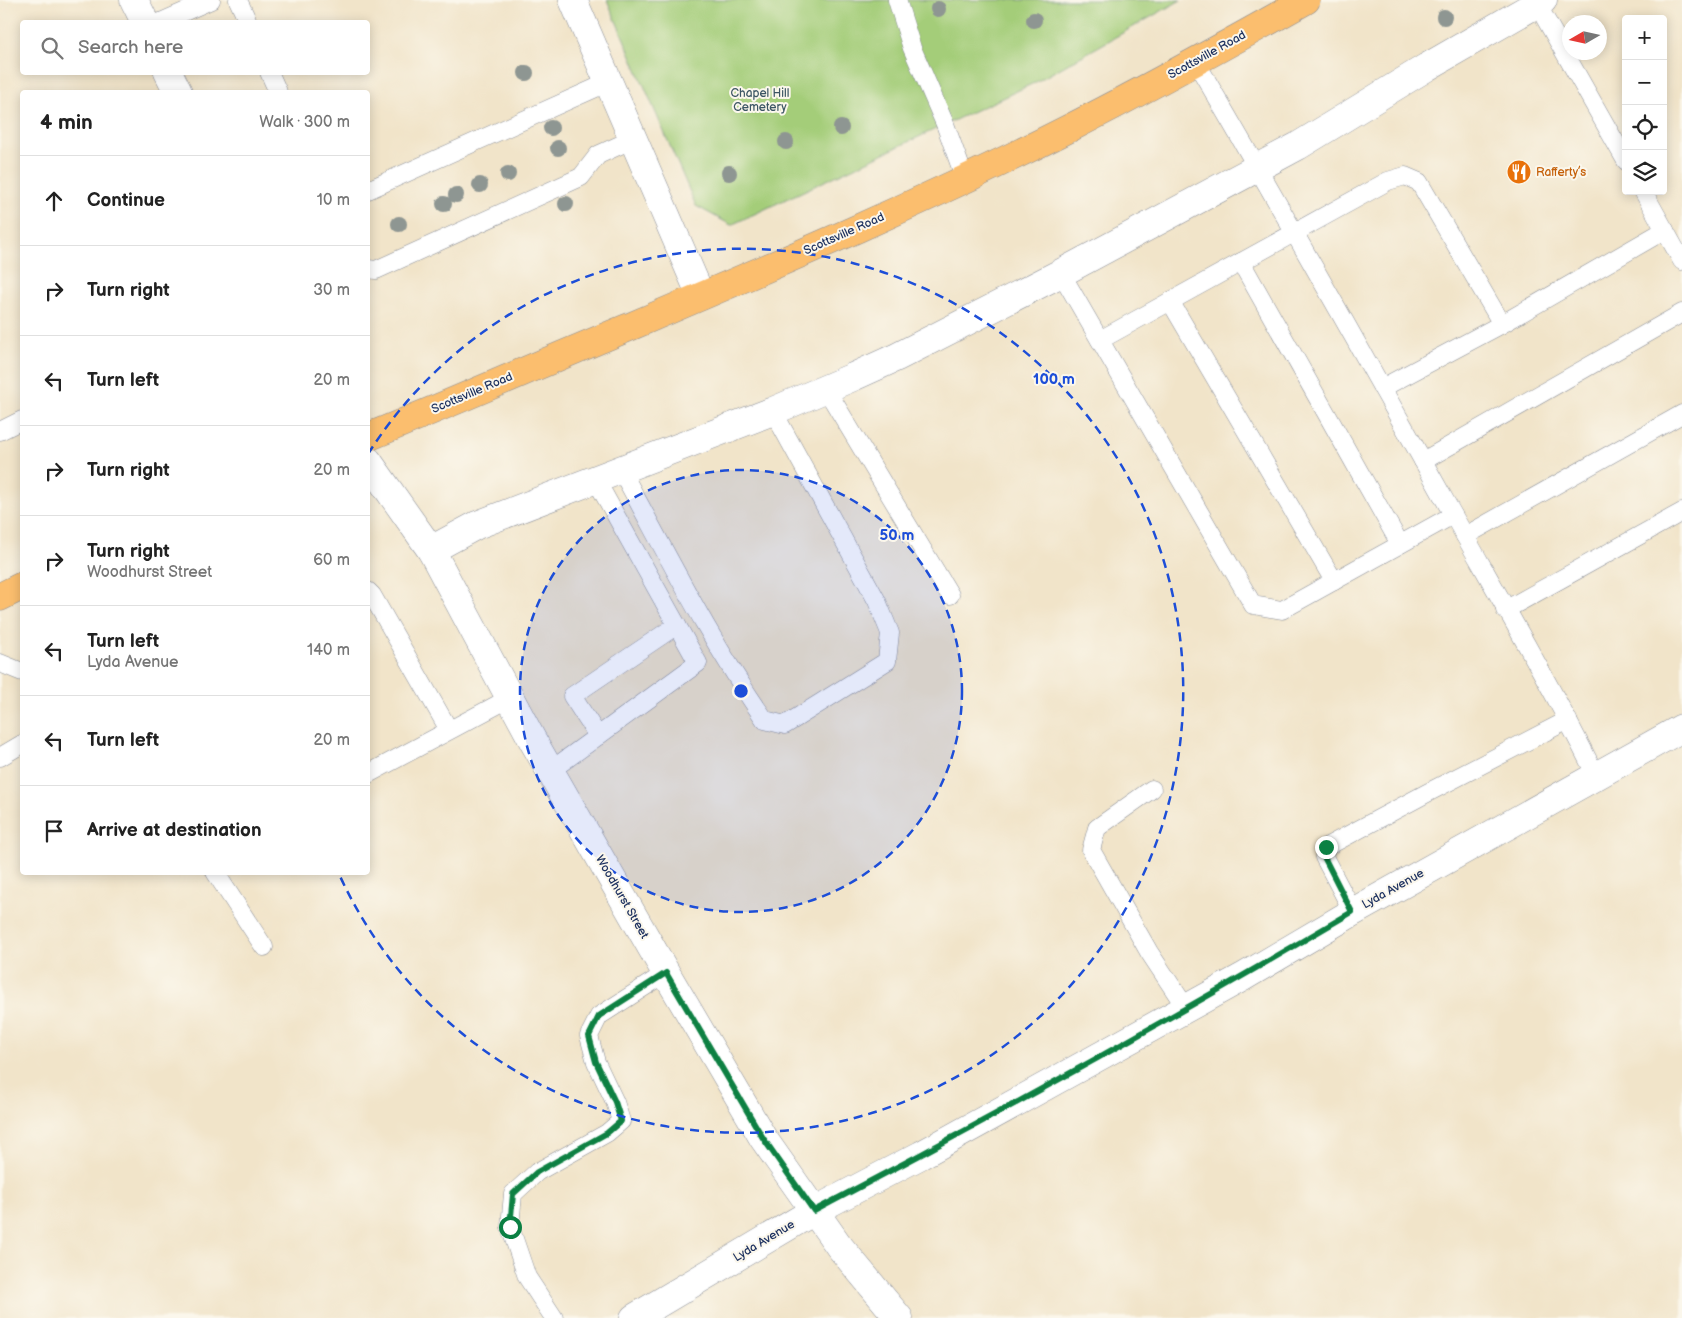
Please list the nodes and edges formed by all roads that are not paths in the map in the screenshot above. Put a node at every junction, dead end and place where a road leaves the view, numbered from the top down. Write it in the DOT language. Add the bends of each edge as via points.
graph roads {
  1 [pos="134,0"];
  2 [pos="211,0"];
  3 [pos="238,0"];
  4 [pos="573,0"];
  5 [pos="897,0"];
  6 [pos="1306,0"];
  7 [pos="1540,2"];
  8 [pos="144,20"];
  9 [pos="166,20"];
  10 [pos="247,20"];
  11 [pos="1196,62"];
  12 [pos="170,75"];
  13 [pos="270,75"];
  14 [pos="609,82"];
  15 [pos="177,90"];
  16 [pos="277,90"];
  17 [pos="633,139"];
  18 [pos="1622,154"];
  19 [pos="1258,168"];
  20 [pos="965,179"];
  21 [pos="370,189"];
  22 [pos="1645,195"];
  23 [pos="1665,230"];
  24 [pos="1295,233"];
  25 [pos="1682,260"];
  26 [pos="1241,262"];
  27 [pos="370,269"];
  28 [pos="1061,273"];
  29 [pos="701,296"];
  30 [pos="1170,301"];
  31 [pos="1682,313"];
  32 [pos="1502,324"];
  33 [pos="1100,340"];
  34 [pos="1382,388"];
  35 [pos="826,389"];
  36 [pos="772,411"];
  37 [pos="1682,414"];
  38 [pos="20,421"];
  39 [pos="0,431"];
  40 [pos="370,436"];
  41 [pos="1423,461"];
  42 [pos="370,464"];
  43 [pos="621,470"];
  44 [pos="596,480"];
  45 [pos="1682,512"];
  46 [pos="1453,515"];
  47 [pos="1465,536"];
  48 [pos="1400,544"];
  49 [pos="431,550"];
  50 [pos="1334,581"];
  51 [pos="20,587"];
  52 [pos="370,593"];
  53 [pos="950,595"];
  54 [pos="0,597"];
  55 [pos="1506,610"];
  56 [pos="677,625"];
  57 [pos="0,663"];
  58 [pos="20,671"];
  59 [pos="510,698"];
  60 [pos="1568,720"];
  61 [pos="1682,728"];
  62 [pos="450,730"];
  63 [pos="598,736"];
  64 [pos="20,745"];
  65 [pos="0,758"];
  66 [pos="550,771"];
  67 [pos="370,773"];
  68 [pos="1596,776"];
  69 [pos="1152,789"];
  70 [pos="217,875"];
  71 [pos="1352,912"];
  72 [pos="264,948"];
  73 [pos="666,973"];
  74 [pos="1186,1008"];
  75 [pos="814,1211"];
  76 [pos="554,1318"];
  77 [pos="634,1318"];
  78 [pos="899,1318"];
  1 -- 8 [label="street"];
  2 -- 9 [label="lane"];
  3 -- 10 [label="lane"];
  4 -- 14 [label="street"];
  5 -- 20 [label="lane" via="912,48"];
  6 -- 11 [label="main road, Scottsville Road"];
  7 -- 18 [label="lane"];
  7 -- 19 [label="street"];
  11 -- 19 [label="lane"];
  11 -- 20 [label="main road, Scottsville Road"];
  12 -- 15 [label="street"];
  13 -- 16 [label="lane"];
  14 -- 17 [label="street"];
  14 -- 21 [label="lane"];
  17 -- 27 [label="lane" via="598,155 581,177 376,270"];
  17 -- 29 [label="street"];
  19 -- 24 [label="lane"];
  19 -- 28 [label="street"];
  20 -- 29 [label="main road, Scottsville Road"];
  22 -- 23 [label="lane"];
  23 -- 25 [label="lane"];
  23 -- 32 [label="lane"];
  24 -- 26 [label="lane"];
  24 -- 32 [label="lane" via="1388,182 1405,176 1419,182"];
  24 -- 34 [label="lane"];
  26 -- 30 [label="lane"];
  26 -- 48 [label="lane"];
  28 -- 33 [label="lane"];
  28 -- 35 [label="street"];
  29 -- 40 [label="main road, Scottsville Road"];
  30 -- 33 [label="lane"];
  30 -- 50 [label="lane"];
  31 -- 41 [label="lane"];
  32 -- 34 [label="lane"];
  33 -- 50 [label="lane" via="1253,605 1282,610"];
  34 -- 41 [label="lane"];
  35 -- 36 [label="street"];
  35 -- 53 [label="lane"];
  36 -- 43 [label="street"];
  36 -- 43 [label="lane" via="877,601 890,633 887,661 785,725 765,720 753,702"];
  37 -- 47 [label="lane"];
  38 -- 39 [label="lane"];
  41 -- 46 [label="lane"];
  42 -- 49 [label="street, Woodhurst Street"];
  43 -- 44 [label="street"];
  44 -- 49 [label="street" via="477,525"];
  44 -- 56 [label="lane"];
  45 -- 55 [label="lane"];
  46 -- 47 [label="lane"];
  46 -- 48 [label="lane"];
  47 -- 55 [label="lane"];
  48 -- 50 [label="lane"];
  49 -- 59 [label="street, Woodhurst Street"];
  51 -- 54 [label="main road"];
  52 -- 62 [label="lane"];
  55 -- 60 [label="lane"];
  56 -- 63 [label="lane" via="698,663"];
  56 -- 63 [label="lane" via="572,696"];
  57 -- 58 [label="lane"];
  59 -- 62 [label="lane"];
  59 -- 66 [label="street, Woodhurst Street"];
  60 -- 68 [label="lane"];
  60 -- 71 [label="lane" via="1326,847 1324,857"];
  61 -- 68 [label="street, Lyda Avenue"];
  62 -- 67 [label="lane"];
  63 -- 66 [label="lane"];
  64 -- 65 [label="lane"];
  66 -- 73 [label="street, Woodhurst Street"];
  68 -- 71 [label="street, Lyda Avenue"];
  69 -- 74 [label="lane" via="1097,828 1091,850 1149,952"];
  70 -- 72 [label="lane"];
  71 -- 74 [label="street, Lyda Avenue"];
  73 -- 75 [label="street, Woodhurst Street" via="763,1138"];
  73 -- 76 [label="lane" via="599,1016 589,1036 596,1062 621,1121 607,1133 537,1172 513,1194 510,1227 527,1277"];
  74 -- 75 [label="street, Lyda Avenue"];
  75 -- 77 [label="street, Lyda Avenue"];
  75 -- 78 [label="street, Woodhurst Street"];
}
